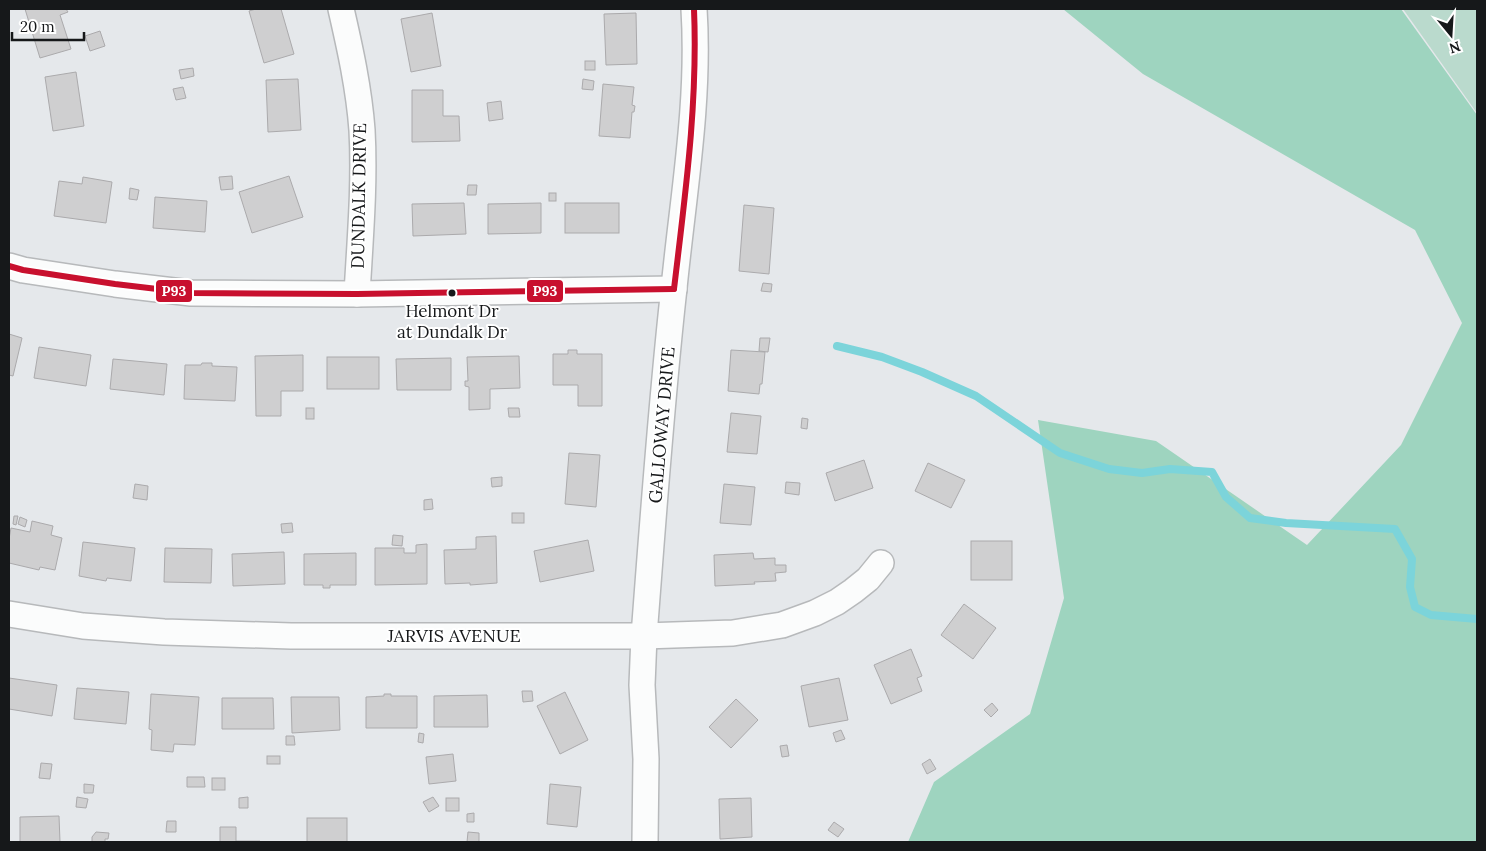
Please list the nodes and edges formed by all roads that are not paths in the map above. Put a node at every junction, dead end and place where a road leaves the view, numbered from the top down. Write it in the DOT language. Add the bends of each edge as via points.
graph roads {
  1 [pos="340,9"];
  2 [pos="694,9"];
  3 [pos="9,266"];
  4 [pos="674,288"];
  5 [pos="357,294"];
  6 [pos="881,563"];
  7 [pos="9,614"];
  8 [pos="644,636"];
  9 [pos="645,842"];
  1 -- 5 [label="street, DUNDALK DRIVE" via="349,42 362,129 363,182"];
  2 -- 4 [label="street, GALLOWAY DRIVE" via="691,138"];
  3 -- 5 [label="street" via="115,284 191,292"];
  4 -- 5 [label="street"];
  4 -- 8 [label="street, GALLOWAY DRIVE"];
  6 -- 8 [label="street, JARVIS AVENUE" via="868,579 837,602 782,625 733,633"];
  7 -- 8 [label="street, JARVIS AVENUE" via="83,626 174,632 291,636"];
  8 -- 9 [label="street, GALLOWAY DRIVE"];
}
